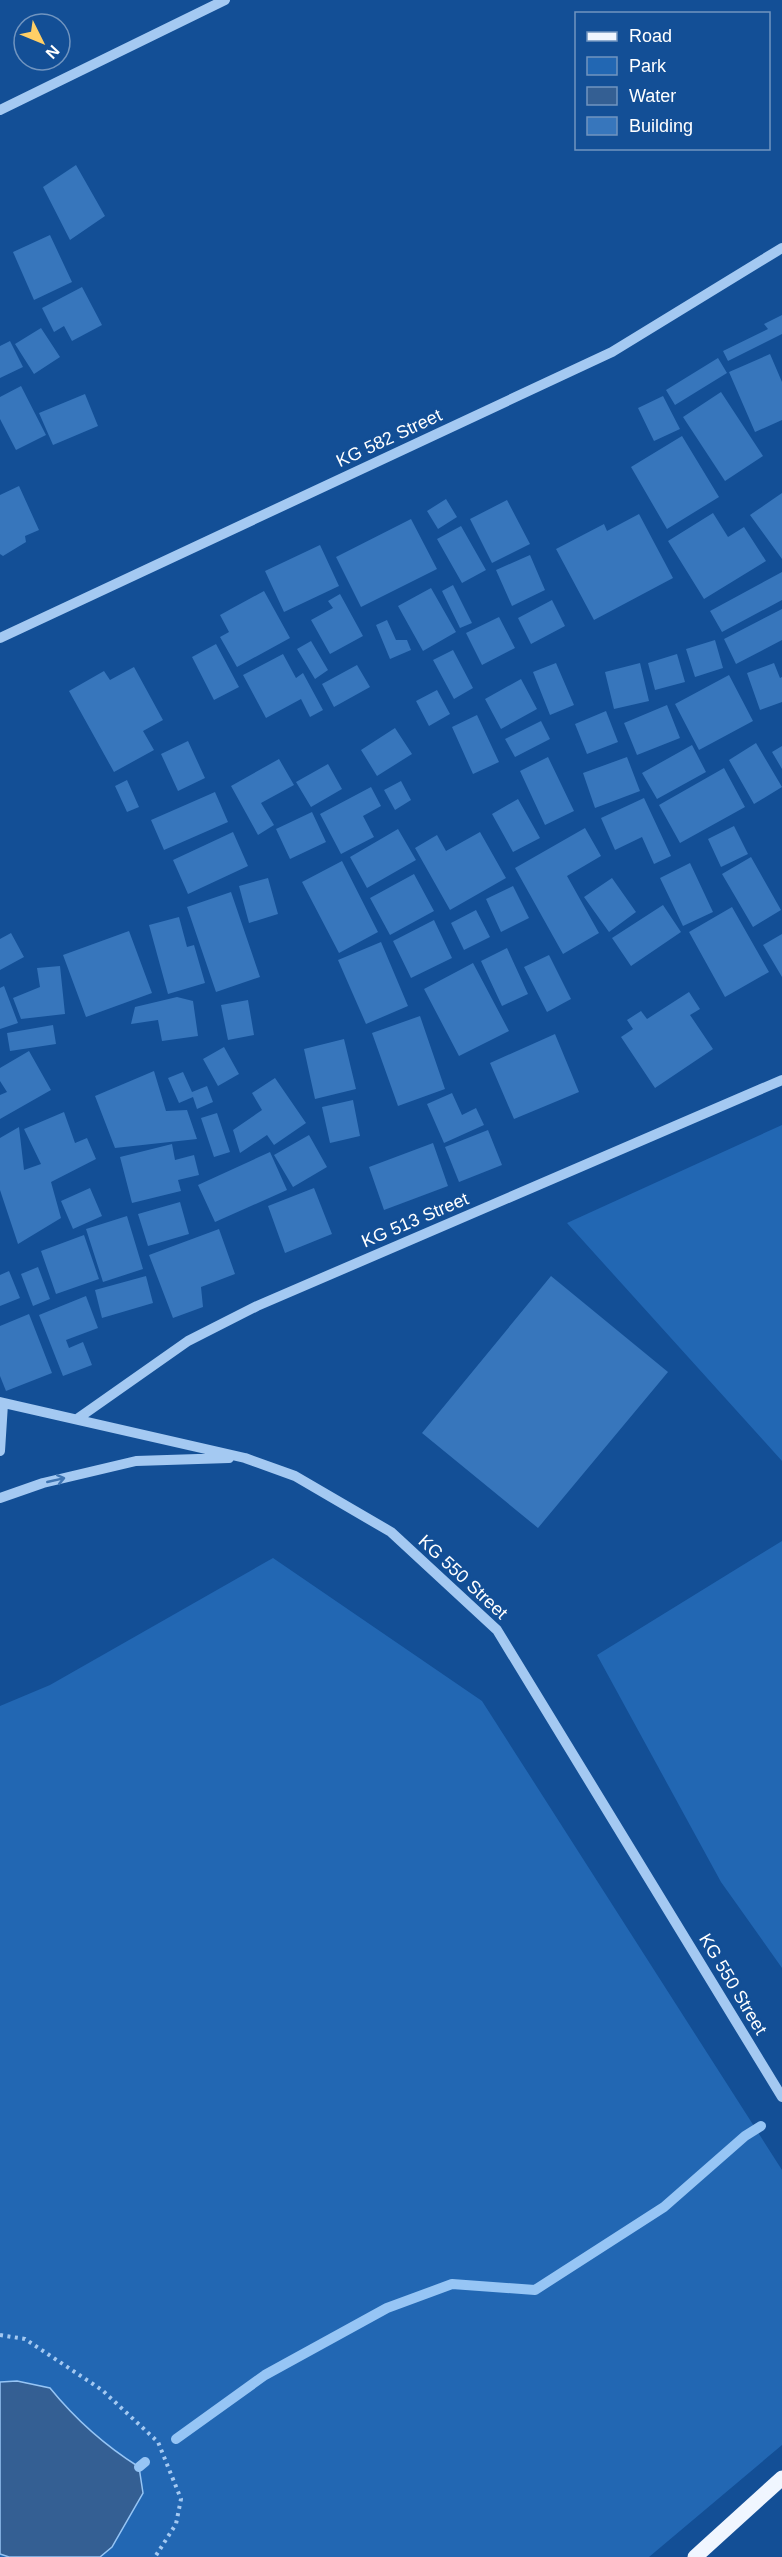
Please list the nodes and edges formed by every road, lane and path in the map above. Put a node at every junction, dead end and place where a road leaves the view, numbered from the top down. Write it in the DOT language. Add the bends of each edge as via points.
graph roads {
  1 [pos="225,0"];
  2 [pos="0,110"];
  3 [pos="782,248"];
  4 [pos="0,638"];
  5 [pos="782,1080"];
  6 [pos="1,1404"];
  7 [pos="77,1419"];
  8 [pos="0,1451"];
  9 [pos="245,1458"];
  10 [pos="0,1498"];
  11 [pos="782,2097"];
  12 [pos="0,2335"];
  13 [pos="782,2478"];
  14 [pos="155,2557"];
  15 [pos="695,2557"];
  1 -- 2 [label="street"];
  3 -- 4 [label="street, KG 582 Street" via="612,352"];
  5 -- 7 [label="street, KG 513 Street" via="257,1306 188,1341"];
  6 -- 7 [label="street, KG 550 Street"];
  6 -- 8 [label="street"];
  7 -- 9 [label="street, KG 550 Street"];
  10 -- 9 [label="street, one-way" via="43,1483 136,1461"];
  9 -- 11 [label="street, KG 550 Street" via="295,1476 391,1532 497,1630"];
  12 -- 14 [label="path" via="25,2338 83,2377 158,2442 181,2499 176,2524"];
  13 -- 15 [label="main road"];
}
